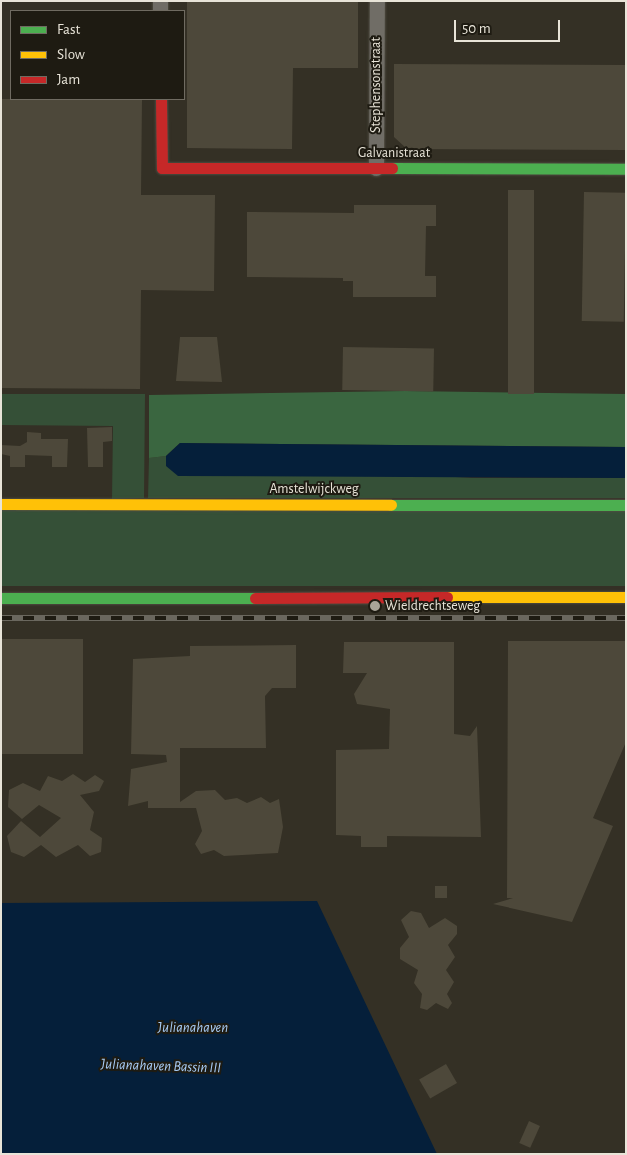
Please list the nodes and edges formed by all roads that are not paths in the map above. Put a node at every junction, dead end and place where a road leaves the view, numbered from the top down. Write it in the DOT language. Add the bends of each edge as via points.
graph roads {
  1 [pos="377,1"];
  2 [pos="161,100"];
  3 [pos="376,168"];
  4 [pos="626,168"];
  5 [pos="1,504"];
  6 [pos="626,505"];
  7 [pos="626,597"];
  8 [pos="1,598"];
  1 -- 3 [label="street, Stephensonstraat"];
  2 -- 3 [label="street, Galvanistraat" via="162,168"];
  3 -- 4 [label="street, Galvanistraat"];
  5 -- 6 [label="street, Amstelwijckweg"];
  7 -- 8 [label="street"];
}
